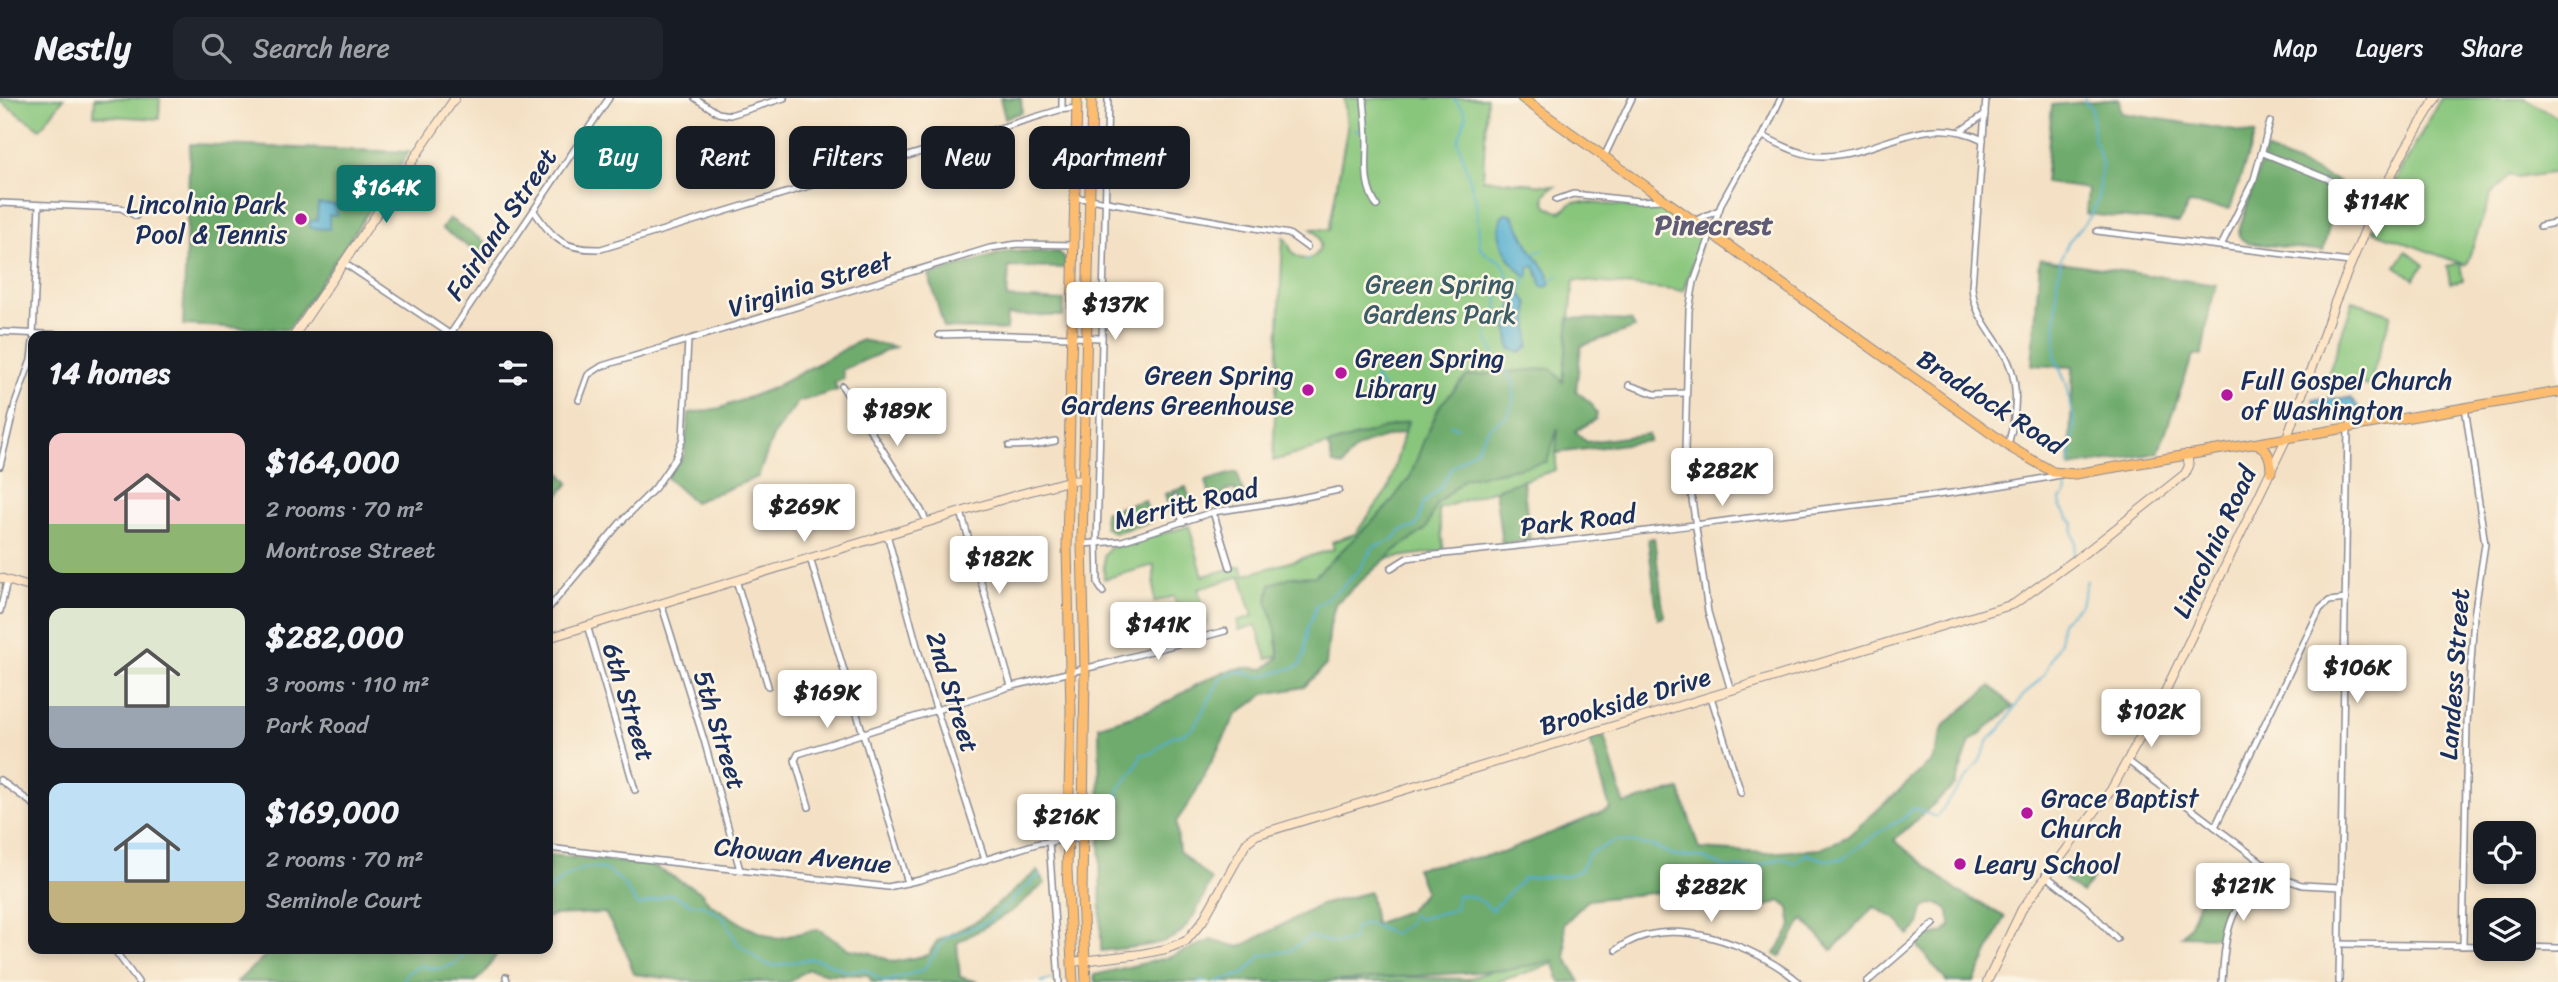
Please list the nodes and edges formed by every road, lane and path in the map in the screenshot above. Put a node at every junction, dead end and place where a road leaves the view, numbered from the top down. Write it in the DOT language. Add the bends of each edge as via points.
graph roads {
  1 [pos="455,98"];
  2 [pos="609,98"];
  3 [pos="695,98"];
  4 [pos="785,98"];
  5 [pos="1062,98"];
  6 [pos="1092,98"];
  7 [pos="1108,98"];
  8 [pos="1364,98"];
  9 [pos="1521,98"];
  10 [pos="1632,98"];
  11 [pos="1781,98"];
  12 [pos="1986,98"];
  13 [pos="2436,98"];
  14 [pos="1077,103"];
  15 [pos="1062,109"];
  16 [pos="1985,114"];
  17 [pos="2270,122"];
  18 [pos="1962,130"];
  19 [pos="1763,135"];
  20 [pos="1983,140"];
  21 [pos="2263,153"];
  22 [pos="1604,157"];
  23 [pos="1075,198"];
  24 [pos="1090,198"];
  25 [pos="2378,199"];
  26 [pos="1556,200"];
  27 [pos="1664,200"];
  28 [pos="1105,201"];
  29 [pos="0,203"];
  30 [pos="39,205"];
  31 [pos="1377,205"];
  32 [pos="1719,210"];
  33 [pos="534,211"];
  34 [pos="136,216"];
  35 [pos="1694,221"];
  36 [pos="2558,222"];
  37 [pos="2540,226"];
  38 [pos="2097,231"];
  39 [pos="1712,234"];
  40 [pos="1074,245"];
  41 [pos="2221,246"];
  42 [pos="1307,247"];
  43 [pos="344,262"];
  44 [pos="2350,262"];
  45 [pos="34,331"];
  46 [pos="297,331"];
  47 [pos="444,331"];
  48 [pos="453,331"];
  49 [pos="0,332"];
  50 [pos="28,334"];
  51 [pos="939,335"];
  52 [pos="1072,337"];
  53 [pos="1087,338"];
  54 [pos="1102,338"];
  55 [pos="688,340"];
  56 [pos="28,368"];
  57 [pos="1629,385"];
  58 [pos="842,386"];
  59 [pos="2558,392"];
  60 [pos="1685,393"];
  61 [pos="579,400"];
  62 [pos="2465,407"];
  63 [pos="2348,427"];
  64 [pos="2287,437"];
  65 [pos="1055,441"];
  66 [pos="2243,444"];
  67 [pos="2008,445"];
  68 [pos="1009,446"];
  69 [pos="1,453"];
  70 [pos="2187,454"];
  71 [pos="0,466"];
  72 [pos="2271,472"];
  73 [pos="2064,474"];
  74 [pos="1098,479"];
  75 [pos="1084,480"];
  76 [pos="1068,481"];
  77 [pos="1339,490"];
  78 [pos="1175,498"];
  79 [pos="961,512"];
  80 [pos="1213,512"];
  81 [pos="927,522"];
  82 [pos="1182,522"];
  83 [pos="1696,524"];
  84 [pos="887,534"];
  85 [pos="1082,544"];
  86 [pos="1097,544"];
  87 [pos="810,557"];
  88 [pos="1230,567"];
  89 [pos="1391,568"];
  90 [pos="4,579"];
  91 [pos="736,580"];
  92 [pos="28,586"];
  93 [pos="1103,592"];
  94 [pos="2346,599"];
  95 [pos="553,603"];
  96 [pos="661,603"];
  97 [pos="0,611"];
  98 [pos="587,625"];
  99 [pos="1225,631"];
  100 [pos="553,636"];
  101 [pos="1085,669"];
  102 [pos="1070,672"];
  103 [pos="768,686"];
  104 [pos="1011,686"];
  105 [pos="1731,691"];
  106 [pos="1711,697"];
  107 [pos="937,709"];
  108 [pos="863,732"];
  109 [pos="2128,761"];
  110 [pos="0,780"];
  111 [pos="635,790"];
  112 [pos="1741,793"];
  113 [pos="28,800"];
  114 [pos="810,807"];
  115 [pos="2214,827"];
  116 [pos="1083,834"];
  117 [pos="1067,836"];
  118 [pos="1049,841"];
  119 [pos="553,849"];
  120 [pos="985,860"];
  121 [pos="2266,866"];
  122 [pos="740,870"];
  123 [pos="2045,875"];
  124 [pos="908,883"];
  125 [pos="2341,887"];
  126 [pos="1934,924"];
  127 [pos="2117,939"];
  128 [pos="2340,944"];
  129 [pos="2463,946"];
  130 [pos="2473,946"];
  131 [pos="2536,947"];
  132 [pos="2558,947"];
  133 [pos="1616,950"];
  134 [pos="117,954"];
  135 [pos="1084,961"];
  136 [pos="1072,962"];
  137 [pos="134,980"];
  138 [pos="1059,982"];
  139 [pos="1073,982"];
  140 [pos="1086,982"];
  141 [pos="1799,982"];
  142 [pos="1867,982"];
  143 [pos="1987,982"];
  144 [pos="2222,982"];
  145 [pos="2339,982"];
  1 -- 43 [label="street"];
  2 -- 33 [label="street, Fairland Street"];
  3 -- 4 [label="street" via="730,115"];
  5 -- 15 [label="street"];
  6 -- 24 [label="main road"];
  7 -- 28 [label="street"];
  8 -- 31 [label="street" via="1366,178"];
  9 -- 22 [label="main road, Braddock Road"];
  10 -- 22 [label="street"];
  11 -- 19 [label="street"];
  12 -- 16 [label="street"];
  13 -- 25 [label="street, Lincolnia Road"];
  14 -- 15 [label="street"];
  14 -- 23 [label="main road"];
  15 -- 33 [label="street" via="601,249 564,244"];
  16 -- 18 [label="street"];
  16 -- 20 [label="street"];
  17 -- 21 [label="street"];
  18 -- 19 [label="street" via="1914,133 1824,156 1795,150"];
  18 -- 20 [label="street"];
  19 -- 32 [label="street"];
  20 -- 67 [label="street" via="1972,287 1979,316 2002,349 2015,379"];
  21 -- 25 [label="street"];
  21 -- 41 [label="street"];
  22 -- 27 [label="main road, Braddock Road"];
  23 -- 24 [label="street"];
  23 -- 40 [label="main road"];
  24 -- 28 [label="street"];
  24 -- 53 [label="main road"];
  25 -- 44 [label="street, Lincolnia Road"];
  26 -- 27 [label="street" via="1573,194"];
  27 -- 35 [label="main road, Braddock Road"];
  28 -- 42 [label="street" via="1289,234"];
  28 -- 54 [label="street"];
  29 -- 30 [label="street"];
  30 -- 34 [label="street" via="121,208"];
  30 -- 45 [label="street"];
  32 -- 35 [label="street"];
  32 -- 39 [label="street"];
  33 -- 48 [label="street, Fairland Street"];
  35 -- 39 [label="main road, Braddock Road"];
  36 -- 37 [label="street"];
  38 -- 41 [label="street"];
  39 -- 60 [label="street" via="1691,293"];
  39 -- 67 [label="main road, Braddock Road"];
  40 -- 52 [label="main road"];
  40 -- 55 [label="street, Virginia Street" via="990,248"];
  41 -- 44 [label="street"];
  43 -- 46 [label="street"];
  43 -- 47 [label="street"];
  44 -- 64 [label="street, Lincolnia Road"];
  49 -- 50 [label="street"];
  51 -- 52 [label="street"];
  52 -- 53 [label="street"];
  52 -- 76 [label="main road"];
  53 -- 54 [label="street"];
  53 -- 75 [label="main road"];
  54 -- 74 [label="street"];
  55 -- 61 [label="street, Virginia Street" via="598,368 585,380"];
  55 -- 95 [label="street" via="683,438 676,459"];
  56 -- 69 [label="street"];
  57 -- 60 [label="street" via="1655,394"];
  58 -- 81 [label="street"];
  59 -- 62 [label="main road, Braddock Road"];
  60 -- 83 [label="street" via="1685,450"];
  62 -- 63 [label="main road, Braddock Road"];
  62 -- 129 [label="street, Landess Street" via="2485,544 2474,616 2467,724"];
  63 -- 64 [label="main road, Braddock Road"];
  63 -- 94 [label="street"];
  64 -- 66 [label="main road, Braddock Road"];
  64 -- 72 [label="street, Lincolnia Road"];
  65 -- 68 [label="street"];
  66 -- 70 [label="main road, Braddock Road"];
  66 -- 72 [label="main road" via="2264,447"];
  67 -- 73 [label="main road, Braddock Road" via="2042,467"];
  69 -- 71 [label="street"];
  70 -- 73 [label="main road, Braddock Road"];
  70 -- 105 [label="street, Brookside Drive" via="2185,474 2014,604"];
  72 -- 109 [label="street, Lincolnia Road"];
  73 -- 83 [label="street, Park Road"];
  74 -- 75 [label="street"];
  74 -- 86 [label="street"];
  75 -- 76 [label="street"];
  75 -- 85 [label="main road"];
  76 -- 79 [label="street"];
  76 -- 102 [label="main road"];
  77 -- 80 [label="street, Merritt Road"];
  78 -- 82 [label="street"];
  79 -- 81 [label="street"];
  79 -- 104 [label="street"];
  80 -- 82 [label="street, Merritt Road"];
  80 -- 88 [label="street"];
  81 -- 84 [label="street"];
  82 -- 86 [label="street, Merritt Road"];
  83 -- 89 [label="street, Park Road" via="1407,558"];
  83 -- 105 [label="street" via="1708,612"];
  84 -- 87 [label="street"];
  84 -- 107 [label="street, 2nd Street"];
  85 -- 86 [label="street, Merritt Road"];
  85 -- 101 [label="main road"];
  86 -- 93 [label="street" via="1098,584"];
  87 -- 91 [label="street"];
  87 -- 108 [label="street"];
  90 -- 92 [label="street"];
  90 -- 97 [label="street"];
  91 -- 96 [label="street"];
  91 -- 103 [label="street"];
  94 -- 115 [label="street" via="2329,601 2320,609"];
  94 -- 125 [label="street"];
  96 -- 98 [label="street"];
  96 -- 122 [label="street, 5th Street"];
  98 -- 100 [label="street"];
  98 -- 111 [label="street, 6th Street"];
  99 -- 101 [label="street"];
  101 -- 102 [label="street"];
  101 -- 116 [label="main road"];
  102 -- 104 [label="street"];
  102 -- 117 [label="main road"];
  104 -- 107 [label="street"];
  105 -- 106 [label="street, Brookside Drive"];
  106 -- 112 [label="street"];
  106 -- 135 [label="street, Brookside Drive" via="1256,835 1247,842 1202,922 1186,941 1141,954"];
  107 -- 108 [label="street"];
  107 -- 120 [label="street, 2nd Street"];
  108 -- 114 [label="street" via="796,756"];
  108 -- 124 [label="street"];
  109 -- 115 [label="street"];
  109 -- 123 [label="street, Lincolnia Road" via="2097,810"];
  110 -- 113 [label="street"];
  115 -- 121 [label="street"];
  116 -- 117 [label="street, Chowan Avenue"];
  116 -- 135 [label="main road"];
  117 -- 118 [label="street, Chowan Avenue" via="1059,834"];
  117 -- 136 [label="main road"];
  118 -- 120 [label="street, Chowan Avenue"];
  118 -- 138 [label="street"];
  119 -- 122 [label="street, Chowan Avenue"];
  120 -- 124 [label="street, Chowan Avenue"];
  121 -- 125 [label="street" via="2293,883"];
  121 -- 144 [label="street" via="2230,921"];
  122 -- 124 [label="street, Chowan Avenue" via="879,887"];
  123 -- 127 [label="street"];
  123 -- 143 [label="street, Lincolnia Road" via="2022,908"];
  125 -- 128 [label="street"];
  126 -- 142 [label="street"];
  128 -- 129 [label="street"];
  128 -- 145 [label="street"];
  129 -- 130 [label="street"];
  131 -- 132 [label="street"];
  133 -- 141 [label="street" via="1632,940 1657,935 1716,939 1770,960"];
  134 -- 137 [label="street"];
  135 -- 136 [label="street, Brookside Drive"];
  135 -- 140 [label="main road"];
  136 -- 139 [label="main road"];
}
